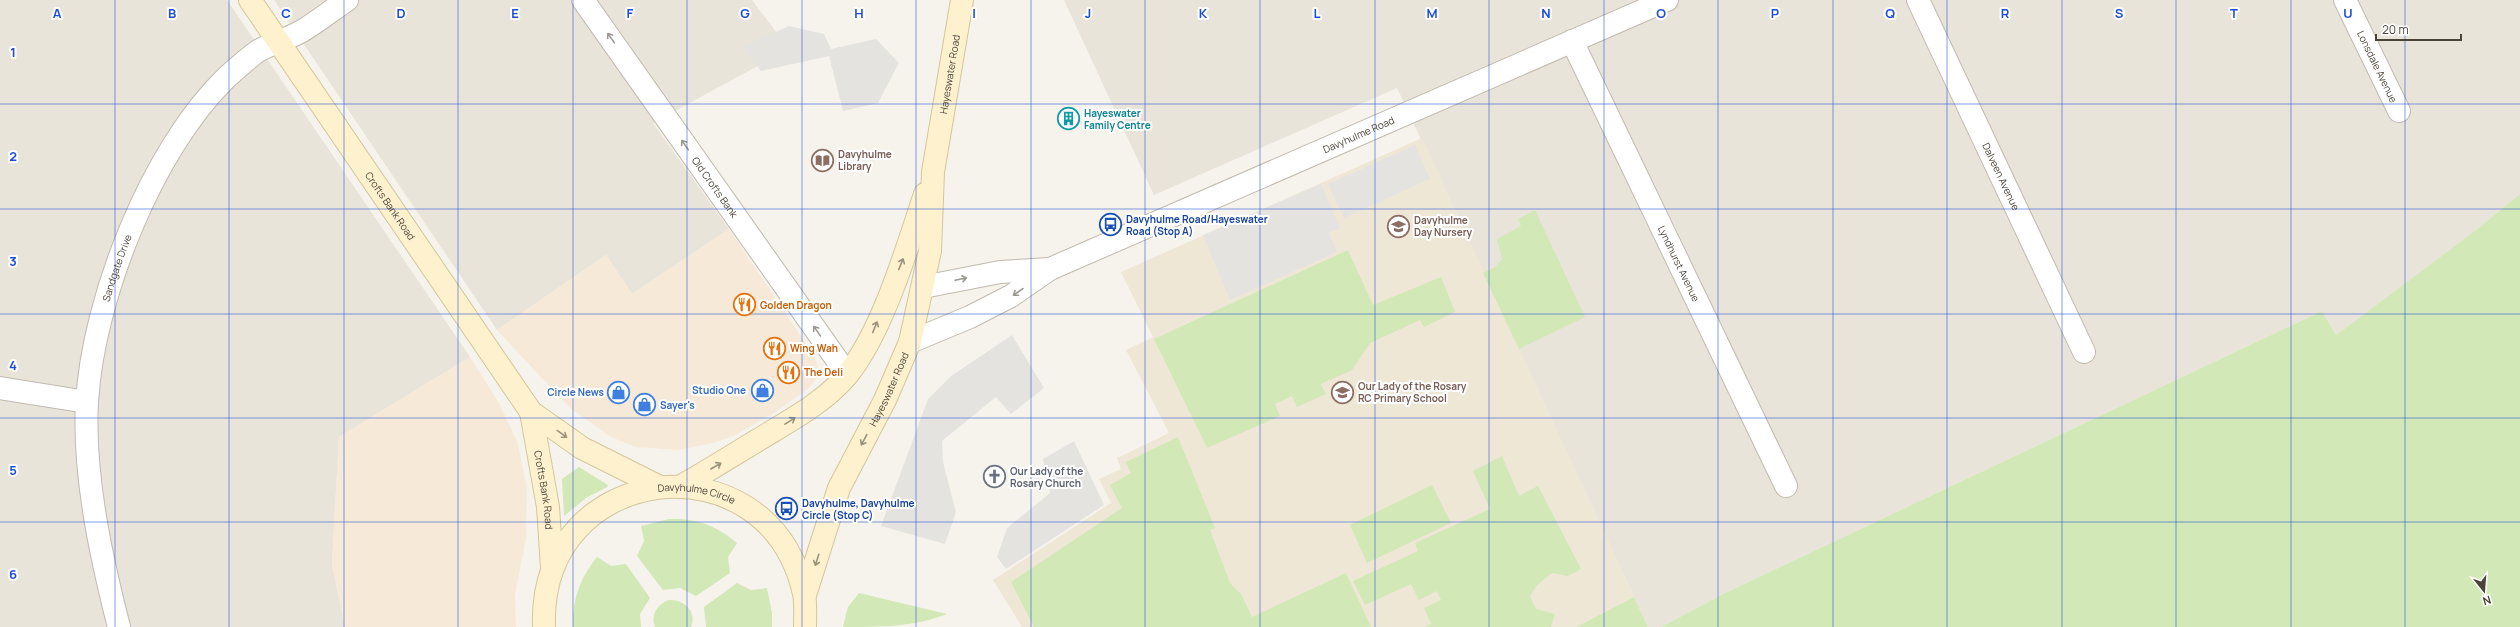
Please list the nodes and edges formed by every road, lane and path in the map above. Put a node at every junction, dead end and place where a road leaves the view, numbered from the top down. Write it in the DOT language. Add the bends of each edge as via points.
graph roads {
  1 [pos="250,0"];
  2 [pos="347,0"];
  3 [pos="583,0"];
  4 [pos="962,0"];
  5 [pos="1667,0"];
  6 [pos="1918,0"];
  7 [pos="2345,0"];
  8 [pos="1572,41"];
  9 [pos="279,42"];
  10 [pos="2399,111"];
  11 [pos="933,172"];
  12 [pos="1050,269"];
  13 [pos="923,287"];
  14 [pos="886,300"];
  15 [pos="910,342"];
  16 [pos="2084,352"];
  17 [pos="848,374"];
  18 [pos="0,388"];
  19 [pos="87,402"];
  20 [pos="531,412"];
  21 [pos="658,486"];
  22 [pos="683,486"];
  23 [pos="1786,486"];
  24 [pos="552,568"];
  25 [pos="805,595"];
  26 [pos="119,627"];
  27 [pos="544,627"];
  28 [pos="805,627"];
  1 -- 9 [label="main road, Crofts Bank Road"];
  2 -- 9 [label="street, Sandgate Drive" via="301,32"];
  17 -- 3 [label="street, Old Crofts Bank, one-way"];
  4 -- 11 [label="main road, Hayeswater Road"];
  5 -- 8 [label="street, Davyhulme Road"];
  6 -- 16 [label="street, Dalveen Avenue"];
  7 -- 10 [label="street, Lonsdale Avenue"];
  8 -- 12 [label="street, Davyhulme Road"];
  8 -- 23 [label="street, Lyndhurst Avenue"];
  9 -- 19 [label="street, Sandgate Drive" via="258,52 226,78 197,112 145,193 108,293 96,342"];
  9 -- 20 [label="main road, Crofts Bank Road"];
  11 -- 13 [label="main road, Hayeswater Road" via="930,251"];
  14 -- 11 [label="main road, Hayeswater Road, one-way"];
  13 -- 12 [label="street, one-way" via="1000,272"];
  12 -- 15 [label="street, one-way" via="1011,296 970,317"];
  13 -- 14 [label="main road"];
  13 -- 15 [label="main road, Hayeswater Road"];
  17 -- 14 [label="main road, Hayeswater Road, one-way" via="868,344"];
  15 -- 25 [label="main road, Hayeswater Road, one-way" via="885,400 839,488"];
  22 -- 17 [label="main road, Hayeswater Road, one-way" via="797,416 827,395"];
  18 -- 19 [label="street"];
  19 -- 26 [label="street, Sandgate Drive" via="89,457 97,522"];
  20 -- 21 [label="main road, Crofts Bank Road, one-way" via="582,448"];
  20 -- 24 [label="main road, Crofts Bank Road" via="548,507"];
  21 -- 22 [label="main road, Davyhulme Circle"];
  21 -- 24 [label="main road, Davyhulme Circle" via="626,494 597,510 570,536"];
  22 -- 25 [label="main road, Davyhulme Circle" via="722,494 756,514 783,542 797,568"];
  24 -- 27 [label="main road, Davyhulme Circle" via="543,603"];
  25 -- 28 [label="main road, Davyhulme Circle"];
}
